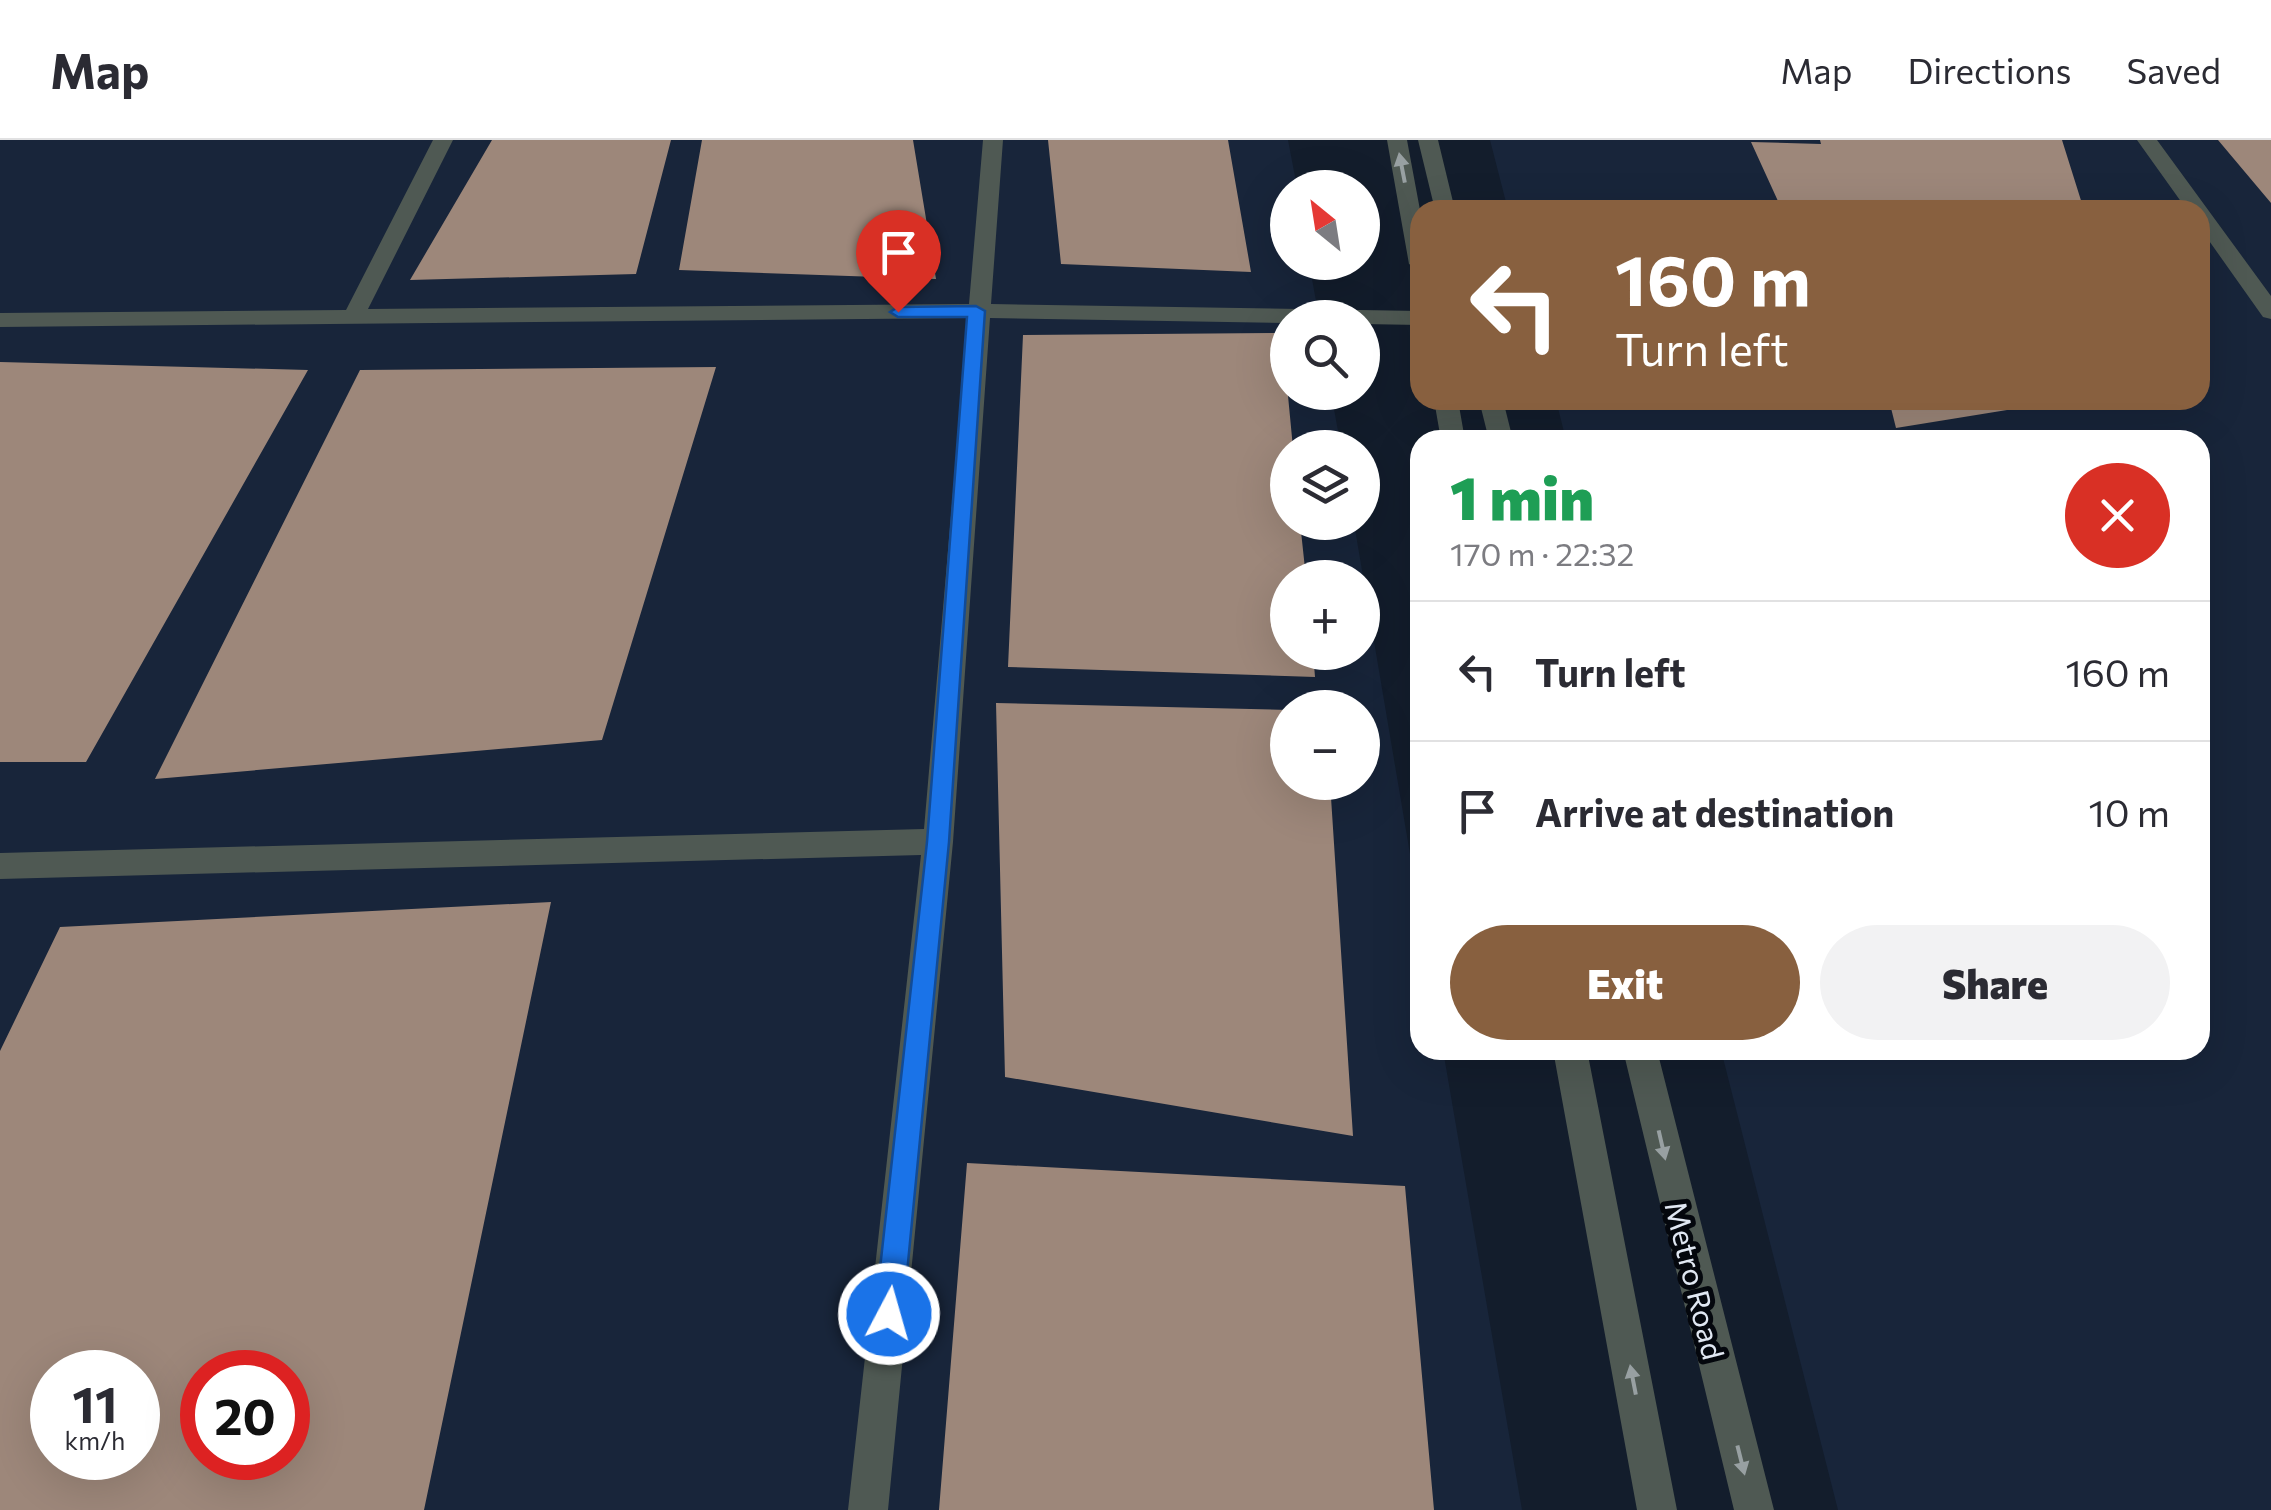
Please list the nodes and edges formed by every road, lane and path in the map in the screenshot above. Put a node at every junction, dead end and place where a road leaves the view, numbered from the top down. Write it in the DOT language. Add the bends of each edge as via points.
graph roads {
  1 [pos="443,140"];
  2 [pos="992,140"];
  3 [pos="1397,140"];
  4 [pos="1428,140"];
  5 [pos="2147,140"];
  6 [pos="1443,200"];
  7 [pos="2190,200"];
  8 [pos="1410,210"];
  9 [pos="2210,227"];
  10 [pos="976,311"];
  11 [pos="2271,312"];
  12 [pos="354,316"];
  13 [pos="1410,318"];
  14 [pos="0,320"];
  15 [pos="938,842"];
  16 [pos="0,866"];
  17 [pos="1572,1060"];
  18 [pos="1642,1060"];
  19 [pos="868,1510"];
  20 [pos="1657,1510"];
  21 [pos="1754,1510"];
  1 -- 12 [label="street"];
  2 -- 10 [label="street"];
  8 -- 3 [label="street, one-way"];
  4 -- 6 [label="street"];
  5 -- 7 [label="street"];
  9 -- 11 [label="street"];
  10 -- 12 [label="street"];
  10 -- 13 [label="street"];
  10 -- 15 [label="street"];
  12 -- 14 [label="street"];
  15 -- 16 [label="street"];
  15 -- 19 [label="street"];
  20 -- 17 [label="street, one-way"];
  18 -- 21 [label="street, Metro Road, one-way"];
}
